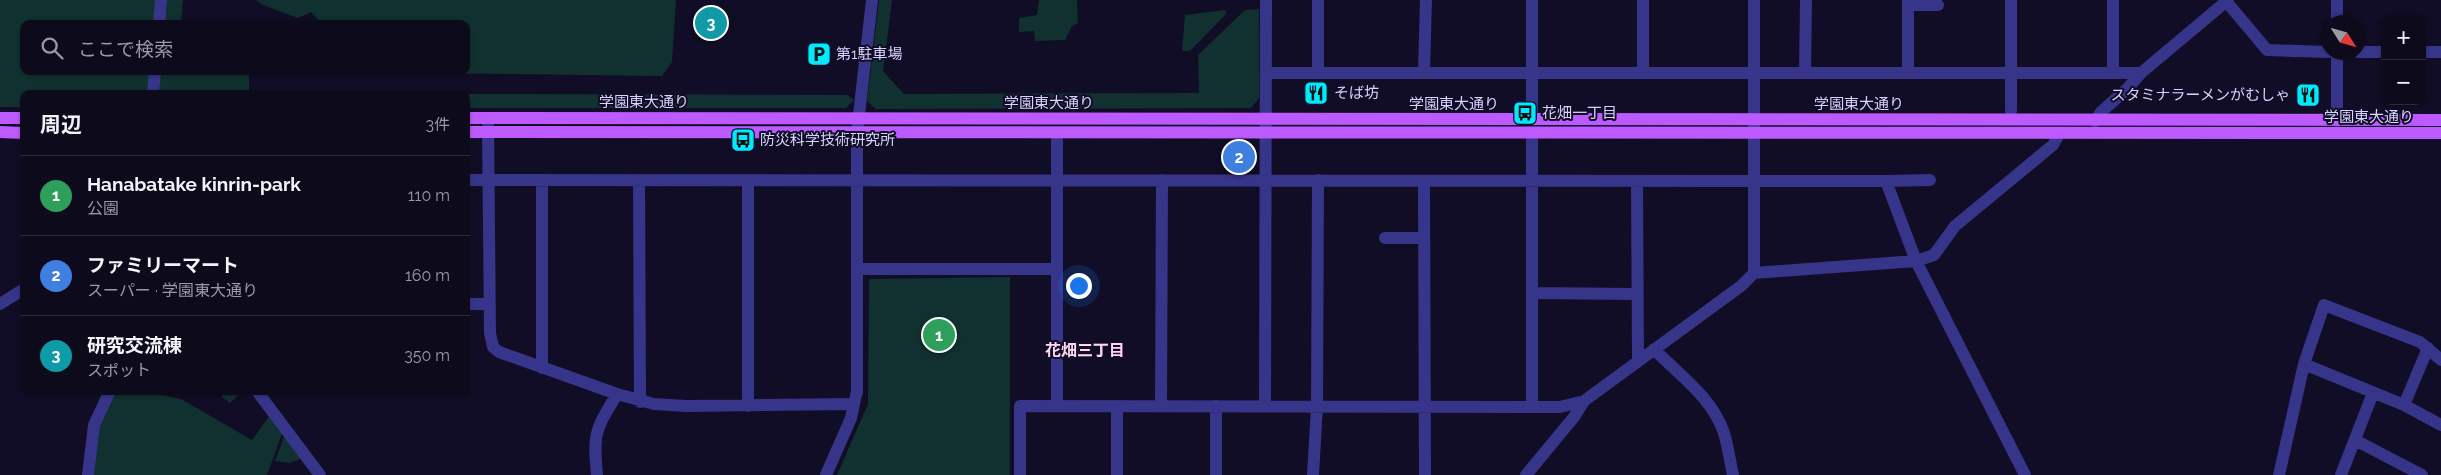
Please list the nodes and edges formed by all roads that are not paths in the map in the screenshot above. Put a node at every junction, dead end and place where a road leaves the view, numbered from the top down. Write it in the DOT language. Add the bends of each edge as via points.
graph roads {
  1 [pos="161,0"];
  2 [pos="872,0"];
  3 [pos="1266,0"];
  4 [pos="1318,0"];
  5 [pos="1426,0"];
  6 [pos="1532,0"];
  7 [pos="1643,0"];
  8 [pos="1754,0"];
  9 [pos="1806,0"];
  10 [pos="2011,0"];
  11 [pos="2113,0"];
  12 [pos="2337,0"];
  13 [pos="2226,1"];
  14 [pos="1908,2"];
  15 [pos="1938,5"];
  16 [pos="2337,15"];
  17 [pos="159,20"];
  18 [pos="2321,52"];
  19 [pos="2366,52"];
  20 [pos="2381,52"];
  21 [pos="2426,52"];
  22 [pos="2441,52"];
  23 [pos="2337,60"];
  24 [pos="1643,71"];
  25 [pos="1318,72"];
  26 [pos="1424,72"];
  27 [pos="1532,72"];
  28 [pos="1753,72"];
  29 [pos="1266,73"];
  30 [pos="1806,73"];
  31 [pos="1908,73"];
  32 [pos="2011,73"];
  33 [pos="2113,73"];
  34 [pos="2141,73"];
  35 [pos="155,75"];
  36 [pos="153,90"];
  37 [pos="1532,111"];
  38 [pos="2010,111"];
  39 [pos="0,118"];
  40 [pos="20,118"];
  41 [pos="470,118"];
  42 [pos="488,118"];
  43 [pos="1266,120"];
  44 [pos="2441,120"];
  45 [pos="2095,121"];
  46 [pos="2337,121"];
  47 [pos="857,126"];
  48 [pos="1752,126"];
  49 [pos="0,132"];
  50 [pos="20,132"];
  51 [pos="470,132"];
  52 [pos="489,132"];
  53 [pos="1266,133"];
  54 [pos="2441,133"];
  55 [pos="2059,134"];
  56 [pos="1057,140"];
  57 [pos="1532,140"];
  58 [pos="470,180"];
  59 [pos="488,180"];
  60 [pos="542,180"];
  61 [pos="639,180"];
  62 [pos="748,180"];
  63 [pos="857,180"];
  64 [pos="1057,180"];
  65 [pos="1162,180"];
  66 [pos="1266,180"];
  67 [pos="1318,180"];
  68 [pos="1886,180"];
  69 [pos="1930,180"];
  70 [pos="1424,181"];
  71 [pos="1532,181"];
  72 [pos="1637,181"];
  73 [pos="1753,181"];
  74 [pos="1385,238"];
  75 [pos="1424,238"];
  76 [pos="1916,261"];
  77 [pos="856,269"];
  78 [pos="1056,269"];
  79 [pos="1754,273"];
  80 [pos="20,291"];
  81 [pos="1532,293"];
  82 [pos="1637,294"];
  83 [pos="0,304"];
  84 [pos="470,304"];
  85 [pos="489,304"];
  86 [pos="2428,348"];
  87 [pos="1654,349"];
  88 [pos="1638,360"];
  89 [pos="2441,360"];
  90 [pos="2304,364"];
  91 [pos="542,368"];
  92 [pos="2373,393"];
  93 [pos="617,394"];
  94 [pos="108,395"];
  95 [pos="260,395"];
  96 [pos="1584,400"];
  97 [pos="640,402"];
  98 [pos="854,404"];
  99 [pos="2404,405"];
  100 [pos="748,406"];
  101 [pos="1057,406"];
  102 [pos="1117,406"];
  103 [pos="1161,406"];
  104 [pos="1216,406"];
  105 [pos="1265,406"];
  106 [pos="1317,406"];
  107 [pos="1424,406"];
  108 [pos="1532,406"];
  109 [pos="2441,425"];
  110 [pos="2355,440"];
  111 [pos="2399,470"];
  112 [pos="88,475"];
  113 [pos="320,475"];
  114 [pos="597,475"];
  115 [pos="826,475"];
  116 [pos="1020,475"];
  117 [pos="1117,475"];
  118 [pos="1216,475"];
  119 [pos="1313,475"];
  120 [pos="1425,475"];
  121 [pos="1526,475"];
  122 [pos="1733,475"];
  123 [pos="2025,475"];
  124 [pos="2279,475"];
  125 [pos="2341,475"];
  126 [pos="2422,475"];
  1 -- 17 [label="street"];
  2 -- 47 [label="street"];
  3 -- 29 [label="street"];
  4 -- 25 [label="street"];
  5 -- 26 [label="street"];
  6 -- 27 [label="street"];
  7 -- 24 [label="street"];
  8 -- 28 [label="street"];
  9 -- 30 [label="street"];
  10 -- 32 [label="street"];
  11 -- 33 [label="street"];
  12 -- 16 [label="street"];
  13 -- 18 [label="street" via="2267,50"];
  13 -- 34 [label="street"];
  14 -- 15 [label="street"];
  14 -- 31 [label="street"];
  19 -- 20 [label="street"];
  21 -- 22 [label="street"];
  23 -- 46 [label="street"];
  24 -- 27 [label="street"];
  24 -- 28 [label="street"];
  25 -- 26 [label="street"];
  25 -- 29 [label="street"];
  26 -- 27 [label="street"];
  27 -- 37 [label="street"];
  28 -- 30 [label="street"];
  28 -- 48 [label="street"];
  29 -- 43 [label="street"];
  30 -- 31 [label="street"];
  31 -- 32 [label="street"];
  32 -- 33 [label="street"];
  32 -- 38 [label="street"];
  33 -- 34 [label="street"];
  34 -- 45 [label="street"];
  35 -- 36 [label="street"];
  39 -- 40 [label="main road"];
  41 -- 42 [label="main road, 学園東大通り"];
  42 -- 47 [label="main road, 学園東大通り"];
  42 -- 52 [label="street"];
  43 -- 47 [label="main road, 学園東大通り"];
  43 -- 48 [label="main road, 学園東大通り"];
  43 -- 53 [label="street"];
  44 -- 46 [label="main road, 学園東大通り"];
  45 -- 46 [label="main road, 学園東大通り"];
  45 -- 48 [label="main road, 学園東大通り"];
  47 -- 52 [label="main road, 学園東大通り"];
  47 -- 53 [label="main road, 学園東大通り"];
  47 -- 63 [label="street"];
  48 -- 53 [label="main road, 学園東大通り"];
  48 -- 55 [label="main road, 学園東大通り"];
  48 -- 73 [label="street"];
  49 -- 50 [label="main road"];
  51 -- 52 [label="main road, 学園東大通り"];
  52 -- 59 [label="street"];
  53 -- 66 [label="street"];
  54 -- 55 [label="main road, 学園東大通り"];
  55 -- 76 [label="street" via="2057,142 1955,226 1934,255"];
  56 -- 64 [label="street"];
  57 -- 71 [label="street"];
  58 -- 59 [label="street"];
  59 -- 60 [label="street"];
  59 -- 85 [label="street"];
  60 -- 61 [label="street"];
  60 -- 91 [label="street"];
  61 -- 62 [label="street"];
  61 -- 97 [label="street"];
  62 -- 63 [label="street"];
  62 -- 100 [label="street"];
  63 -- 64 [label="street"];
  63 -- 77 [label="street"];
  64 -- 65 [label="street"];
  64 -- 78 [label="street"];
  65 -- 66 [label="street"];
  65 -- 103 [label="street"];
  66 -- 67 [label="street"];
  66 -- 105 [label="street"];
  67 -- 70 [label="street"];
  67 -- 106 [label="street"];
  68 -- 69 [label="street"];
  68 -- 73 [label="street"];
  68 -- 76 [label="street"];
  70 -- 71 [label="street"];
  70 -- 75 [label="street"];
  71 -- 72 [label="street"];
  71 -- 81 [label="street"];
  72 -- 73 [label="street"];
  72 -- 82 [label="street"];
  73 -- 79 [label="street"];
  74 -- 75 [label="street"];
  75 -- 107 [label="street"];
  76 -- 79 [label="street"];
  76 -- 123 [label="street"];
  77 -- 78 [label="street"];
  77 -- 98 [label="street" via="857,391"];
  78 -- 101 [label="street"];
  79 -- 87 [label="street"];
  80 -- 83 [label="street"];
  81 -- 82 [label="street"];
  81 -- 108 [label="street"];
  82 -- 88 [label="street"];
  84 -- 85 [label="street"];
  85 -- 91 [label="street" via="493,347"];
  86 -- 89 [label="street"];
  86 -- 90 [label="street" via="2324,304"];
  86 -- 99 [label="street"];
  87 -- 88 [label="street"];
  87 -- 122 [label="street" via="1698,392 1715,414 1724,432"];
  88 -- 96 [label="street"];
  90 -- 92 [label="street"];
  90 -- 124 [label="street"];
  91 -- 93 [label="street"];
  92 -- 99 [label="street"];
  92 -- 110 [label="street"];
  93 -- 97 [label="street"];
  93 -- 114 [label="street" via="598,426 594,441"];
  94 -- 112 [label="street" via="94,425"];
  95 -- 113 [label="street"];
  96 -- 108 [label="street" via="1560,407"];
  96 -- 121 [label="street"];
  97 -- 100 [label="street"];
  98 -- 100 [label="street"];
  98 -- 115 [label="street"];
  99 -- 109 [label="street"];
  101 -- 102 [label="street"];
  101 -- 116 [label="street" via="1020,406"];
  102 -- 103 [label="street"];
  102 -- 117 [label="street"];
  103 -- 104 [label="street"];
  104 -- 105 [label="street"];
  104 -- 118 [label="street"];
  105 -- 106 [label="street"];
  106 -- 107 [label="street"];
  106 -- 119 [label="street"];
  107 -- 108 [label="street"];
  107 -- 120 [label="street"];
  110 -- 111 [label="street"];
  110 -- 125 [label="street"];
  111 -- 126 [label="street"];
}
